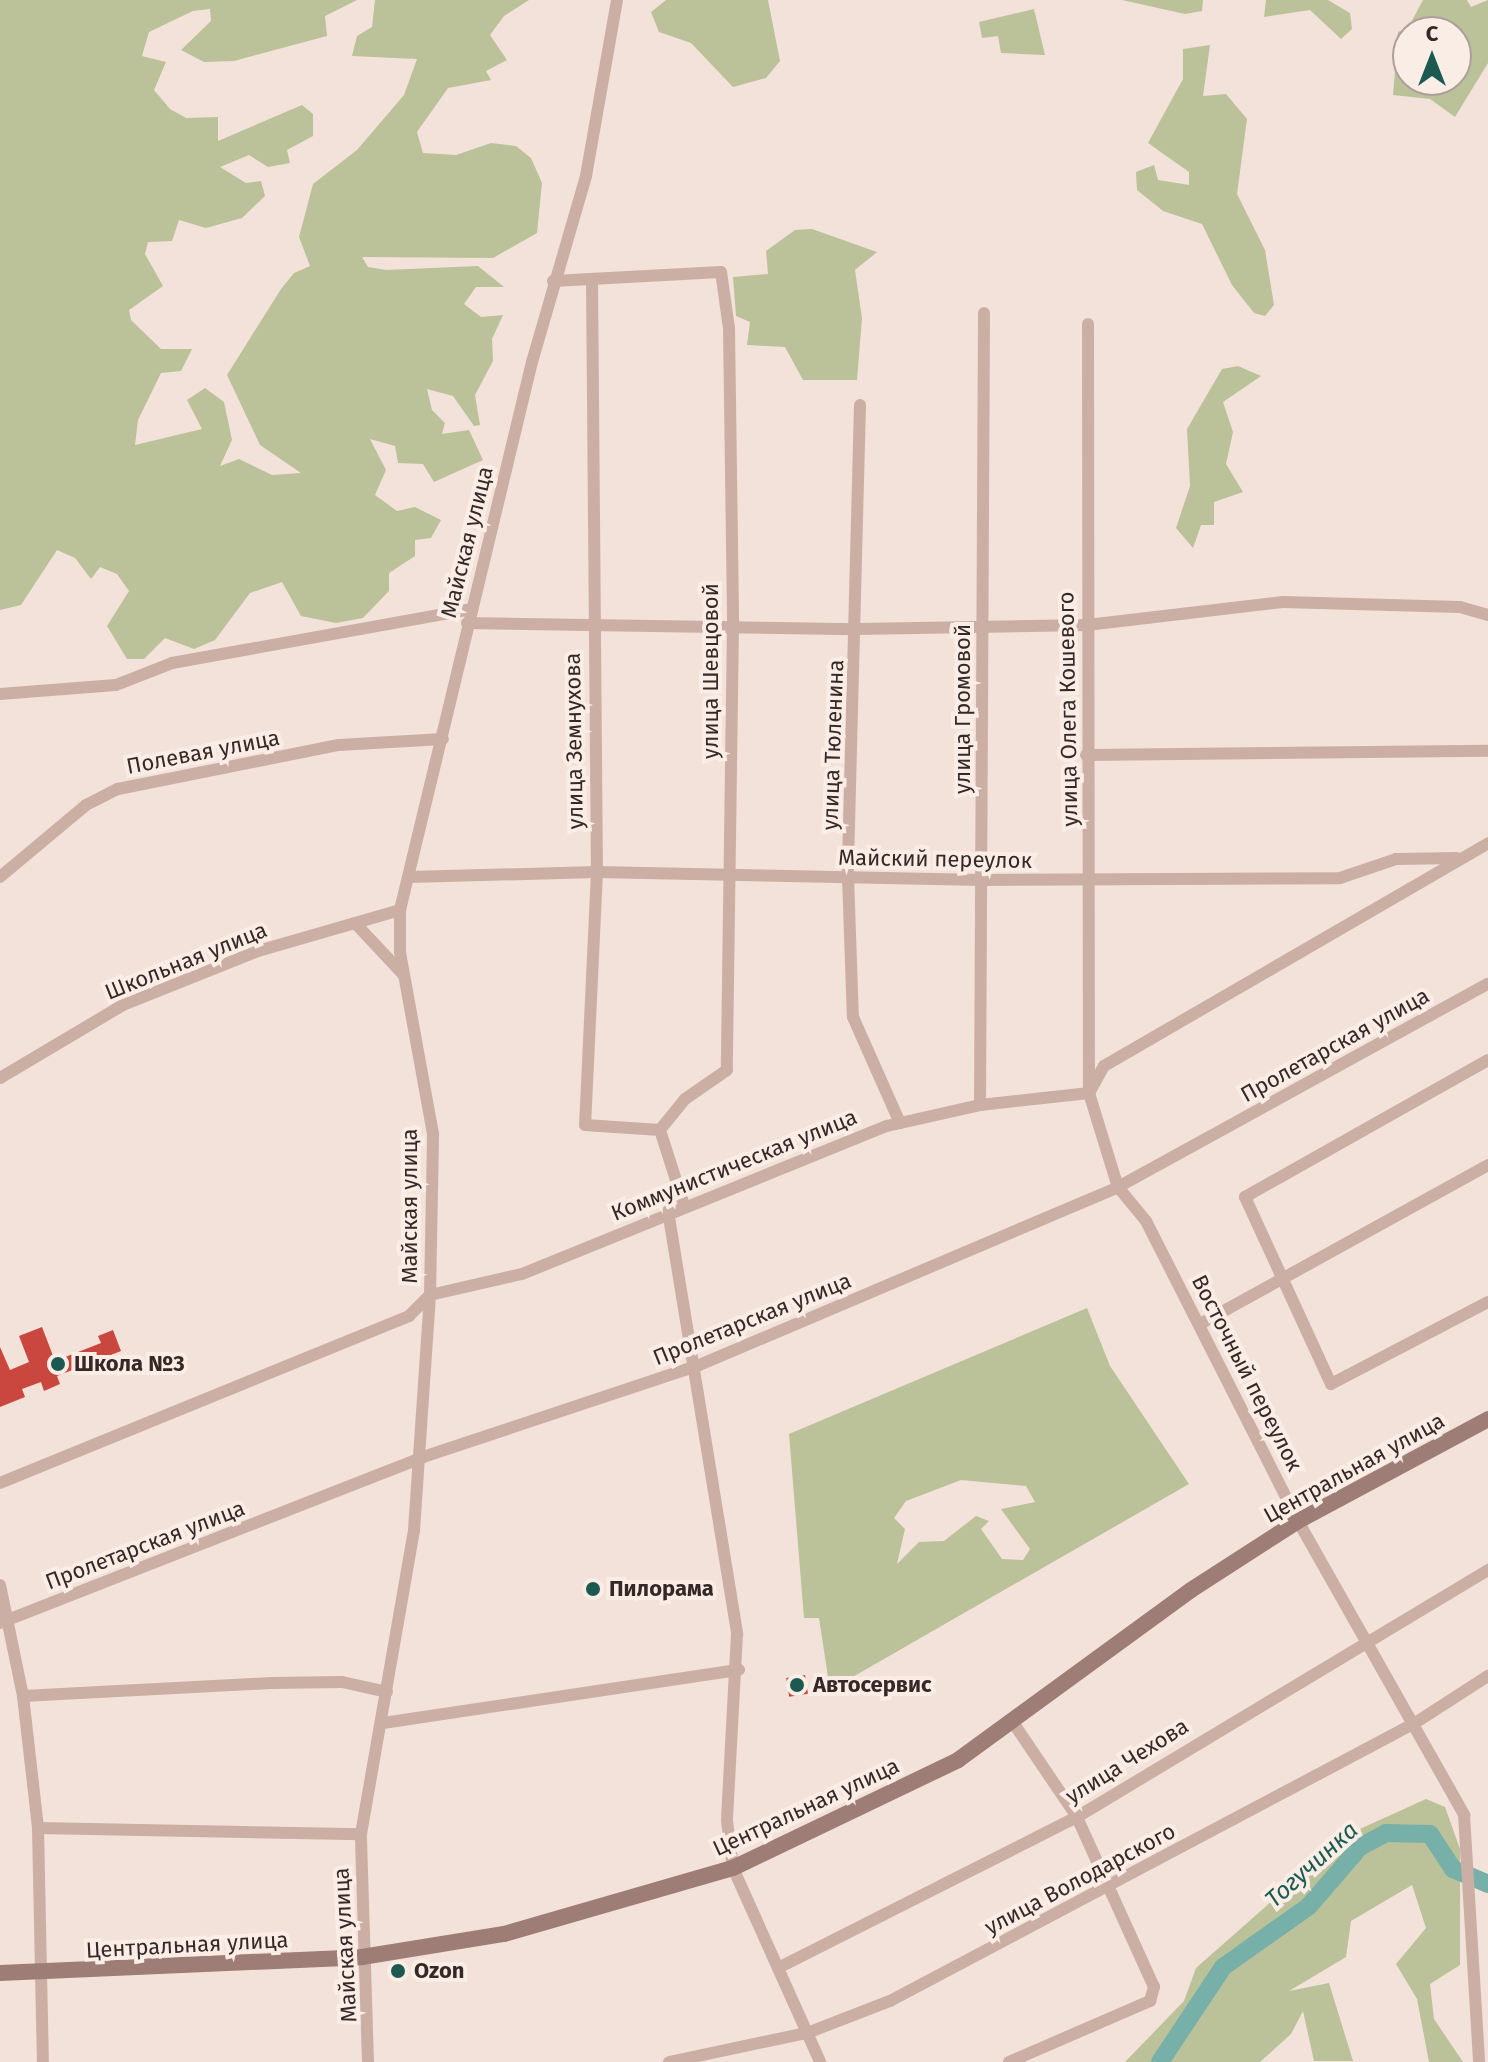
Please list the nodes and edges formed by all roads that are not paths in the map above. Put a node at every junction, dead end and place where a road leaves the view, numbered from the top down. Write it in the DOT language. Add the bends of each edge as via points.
graph roads {
  1 [pos="617,0"];
  2 [pos="592,280"];
  3 [pos="553,281"];
  4 [pos="984,313"];
  5 [pos="1088,324"];
  6 [pos="860,405"];
  7 [pos="471,609"];
  8 [pos="1488,615"];
  9 [pos="591,620"];
  10 [pos="467,623"];
  11 [pos="733,624"];
  12 [pos="1087,625"];
  13 [pos="983,627"];
  14 [pos="857,629"];
  15 [pos="0,694"];
  16 [pos="443,739"];
  17 [pos="1488,751"];
  18 [pos="1086,755"];
  19 [pos="1488,843"];
  20 [pos="1457,858"];
  21 [pos="597,872"];
  22 [pos="730,874"];
  23 [pos="0,877"];
  24 [pos="409,877"];
  25 [pos="848,877"];
  26 [pos="983,880"];
  27 [pos="1091,880"];
  28 [pos="400,910"];
  29 [pos="355,923"];
  30 [pos="404,975"];
  31 [pos="1488,984"];
  32 [pos="1488,1060"];
  33 [pos="0,1078"];
  34 [pos="1089,1093"];
  35 [pos="980,1105"];
  36 [pos="900,1123"];
  37 [pos="660,1130"];
  38 [pos="1488,1165"];
  39 [pos="1118,1187"];
  40 [pos="684,1205"];
  41 [pos="668,1211"];
  42 [pos="1285,1280"];
  43 [pos="430,1295"];
  44 [pos="1488,1302"];
  45 [pos="1202,1323"];
  46 [pos="697,1366"];
  47 [pos="1488,1419"];
  48 [pos="423,1457"];
  49 [pos="0,1483"];
  50 [pos="1298,1521"];
  51 [pos="1488,1570"];
  52 [pos="0,1585"];
  53 [pos="5,1621"];
  54 [pos="1364,1642"];
  55 [pos="739,1670"];
  56 [pos="1488,1676"];
  57 [pos="387,1692"];
  58 [pos="23,1696"];
  59 [pos="1012,1721"];
  60 [pos="383,1723"];
  61 [pos="1415,1723"];
  62 [pos="1077,1817"];
  63 [pos="38,1828"];
  64 [pos="361,1834"];
  65 [pos="733,1868"];
  66 [pos="1106,1887"];
  67 [pos="362,1957"];
  68 [pos="778,1968"];
  69 [pos="0,1973"];
  70 [pos="39,1975"];
  71 [pos="807,2033"];
  72 [pos="43,2062"];
  73 [pos="368,2062"];
  74 [pos="669,2062"];
  75 [pos="820,2062"];
  76 [pos="1009,2062"];
  77 [pos="1479,2062"];
  1 -- 3 [label="street, Майская улица" via="586,176"];
  2 -- 3 [label="street"];
  2 -- 9 [label="street, улица Земнухова"];
  2 -- 11 [label="street, улица Шевцовой" via="721,272 729,328"];
  3 -- 7 [label="street, Майская улица"];
  4 -- 13 [label="street, улица Громовой"];
  5 -- 12 [label="street, улица Олега Кошевого"];
  6 -- 14 [label="street, улица Тюленина"];
  7 -- 10 [label="street, Майская улица"];
  7 -- 15 [label="street" via="172,663 116,685"];
  8 -- 12 [label="street" via="1460,607 1283,602"];
  9 -- 10 [label="street"];
  9 -- 11 [label="street"];
  9 -- 21 [label="street, улица Земнухова"];
  10 -- 16 [label="street, Майская улица"];
  11 -- 14 [label="street"];
  11 -- 22 [label="street, улица Шевцовой"];
  12 -- 13 [label="street"];
  12 -- 18 [label="street, улица Олега Кошевого"];
  13 -- 14 [label="street"];
  13 -- 26 [label="street, улица Громовой"];
  14 -- 25 [label="street, улица Тюленина"];
  16 -- 23 [label="street, Полевая улица" via="339,745 118,789 86,805"];
  16 -- 24 [label="street, Майская улица"];
  17 -- 18 [label="street"];
  18 -- 27 [label="street, улица Олега Кошевого"];
  19 -- 20 [label="street"];
  20 -- 27 [label="street, Майский переулок" via="1396,859 1340,878"];
  20 -- 34 [label="street" via="1104,1066"];
  21 -- 22 [label="street, Майский переулок"];
  21 -- 24 [label="street, Майский переулок"];
  21 -- 37 [label="street, улица Земнухова" via="585,1125"];
  22 -- 25 [label="street, Майский переулок"];
  22 -- 37 [label="street, улица Шевцовой" via="727,1070 685,1099"];
  24 -- 28 [label="street, Майская улица"];
  25 -- 26 [label="street, Майский переулок"];
  25 -- 36 [label="street, улица Тюленина" via="853,1017"];
  26 -- 27 [label="street, Майский переулок"];
  26 -- 35 [label="street, улица Громовой"];
  27 -- 34 [label="street, улица Олега Кошевого"];
  28 -- 29 [label="street, Школьная улица"];
  28 -- 30 [label="street, Майская улица"];
  29 -- 30 [label="street"];
  29 -- 33 [label="street, Школьная улица" via="258,951 123,1005"];
  30 -- 43 [label="street, Майская улица" via="433,1134"];
  31 -- 39 [label="street, Пролетарская улица"];
  32 -- 42 [label="street" via="1245,1197"];
  34 -- 35 [label="street, Коммунистическая улица"];
  34 -- 39 [label="street, Восточный переулок"];
  35 -- 36 [label="street, Коммунистическая улица"];
  36 -- 40 [label="street, Коммунистическая улица"];
  37 -- 40 [label="street"];
  38 -- 42 [label="street"];
  39 -- 45 [label="street, Восточный переулок" via="1146,1221"];
  39 -- 46 [label="street, Пролетарская улица"];
  40 -- 41 [label="street, Коммунистическая улица"];
  41 -- 43 [label="street, Коммунистическая улица" via="522,1274"];
  41 -- 46 [label="street"];
  42 -- 44 [label="street" via="1331,1384"];
  42 -- 45 [label="street"];
  43 -- 48 [label="street, Майская улица"];
  43 -- 49 [label="street, Коммунистическая улица" via="409,1316"];
  45 -- 50 [label="street, Восточный переулок"];
  46 -- 48 [label="street, Пролетарская улица"];
  46 -- 55 [label="street"];
  47 -- 50 [label="main road, Центральная улица"];
  48 -- 53 [label="street, Пролетарская улица"];
  48 -- 57 [label="street, Майская улица"];
  50 -- 54 [label="street, Восточный переулок"];
  50 -- 59 [label="main road, Центральная улица" via="1191,1590"];
  51 -- 54 [label="street, улица Чехова"];
  52 -- 53 [label="street"];
  53 -- 58 [label="street"];
  54 -- 61 [label="street, Восточный переулок"];
  54 -- 62 [label="street, улица Чехова"];
  55 -- 60 [label="street"];
  55 -- 65 [label="street" via="727,1821"];
  56 -- 61 [label="street, улица Володарского"];
  57 -- 58 [label="street" via="342,1682 299,1682"];
  57 -- 60 [label="street, Майская улица"];
  58 -- 63 [label="street"];
  59 -- 62 [label="street"];
  59 -- 65 [label="main road, Центральная улица" via="958,1760"];
  60 -- 64 [label="street, Майская улица"];
  61 -- 66 [label="street, улица Володарского"];
  61 -- 77 [label="street, Восточный переулок" via="1464,1815"];
  62 -- 66 [label="street"];
  62 -- 68 [label="street, улица Чехова"];
  63 -- 64 [label="street"];
  63 -- 70 [label="street"];
  64 -- 67 [label="street, Майская улица"];
  65 -- 67 [label="main road, Центральная улица" via="504,1934"];
  65 -- 68 [label="street"];
  66 -- 71 [label="street, улица Володарского" via="890,2001"];
  66 -- 76 [label="street" via="1154,1987 1150,2001"];
  67 -- 70 [label="main road, Центральная улица"];
  67 -- 73 [label="street, Майская улица" via="370,1984"];
  68 -- 71 [label="street"];
  69 -- 70 [label="main road, Центральная улица"];
  70 -- 72 [label="street"];
  71 -- 74 [label="street, улица Володарского"];
  71 -- 75 [label="street"];
}
